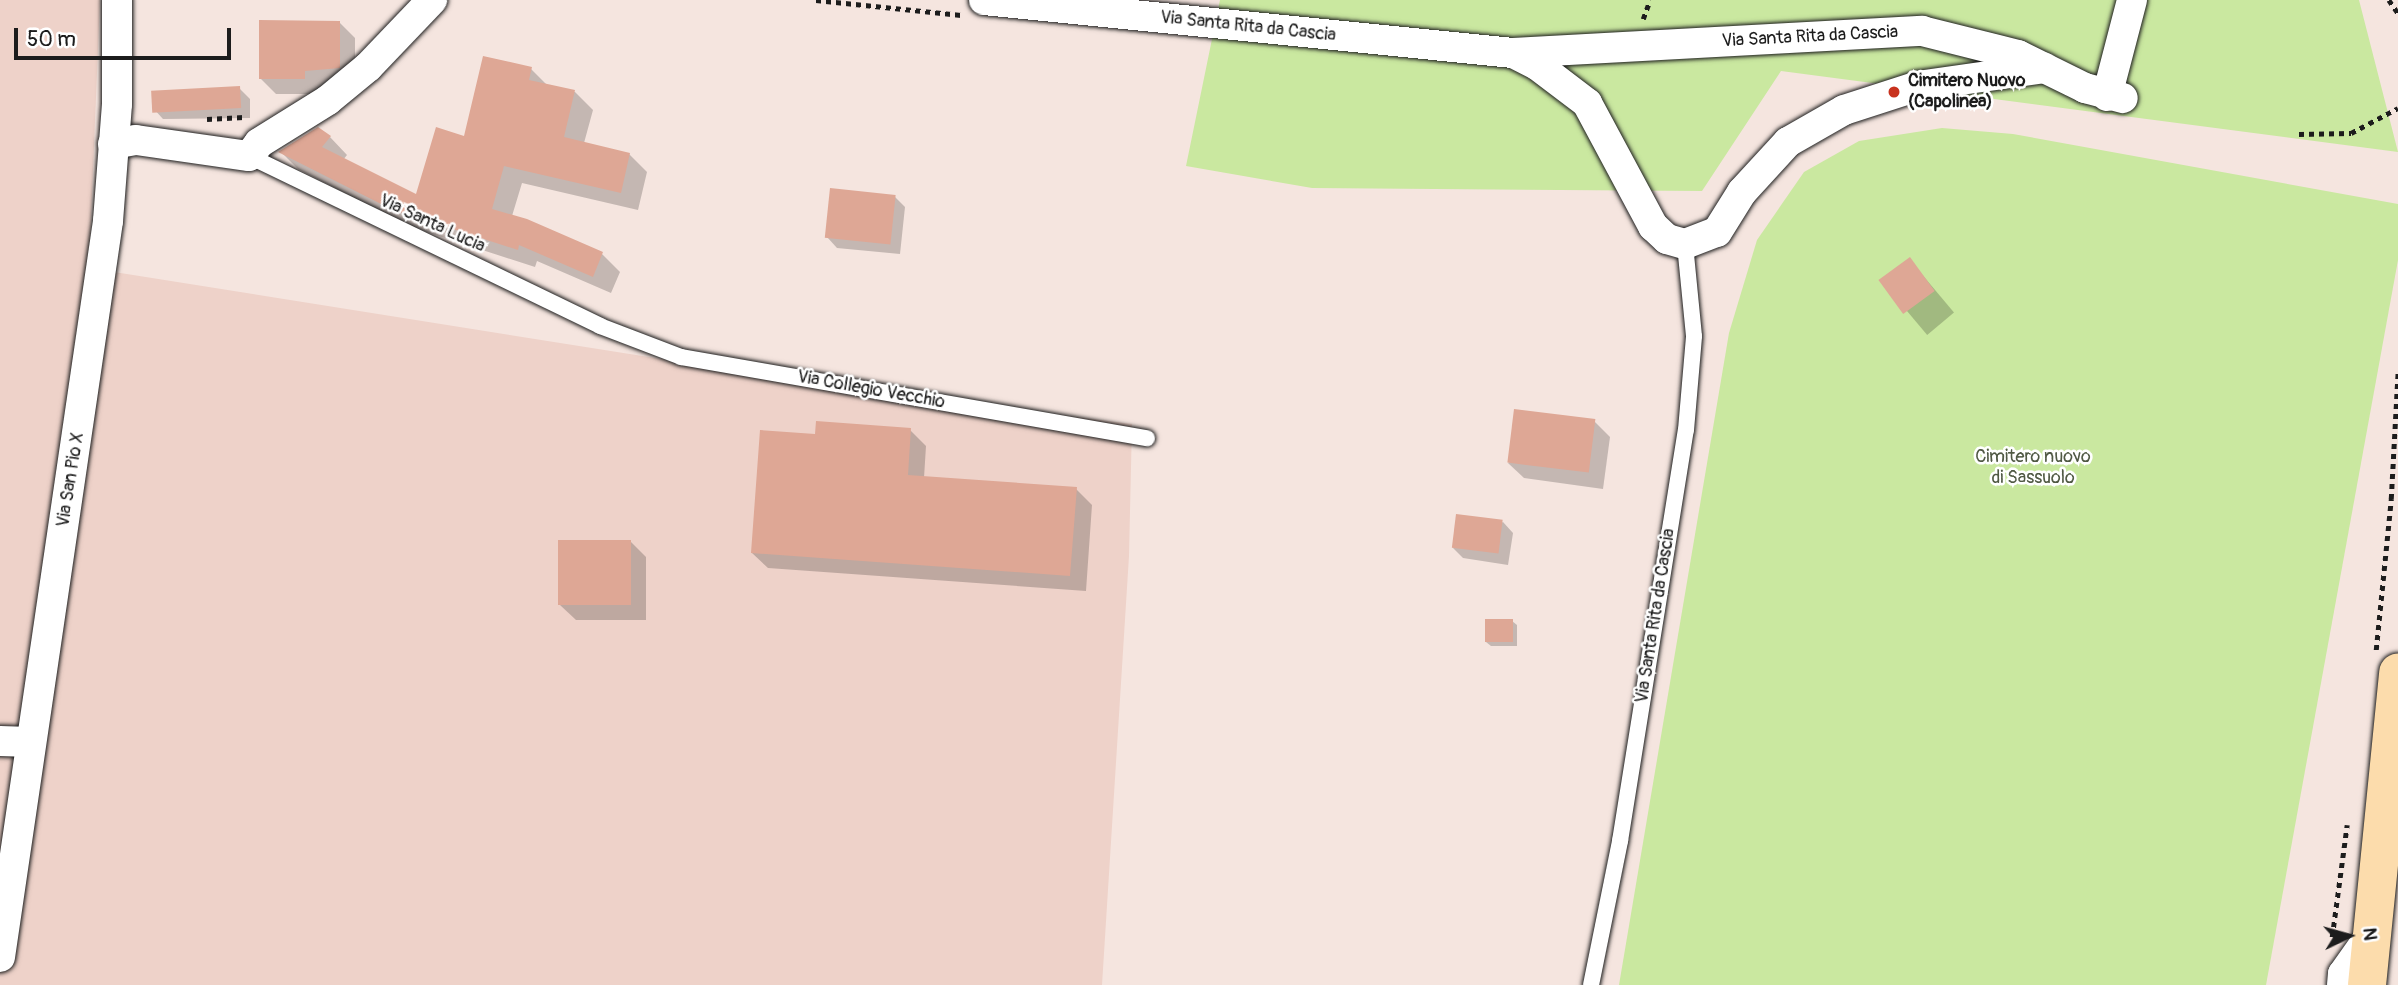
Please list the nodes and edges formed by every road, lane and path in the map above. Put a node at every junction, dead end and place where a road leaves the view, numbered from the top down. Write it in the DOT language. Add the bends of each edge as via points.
graph roads {
  1 [pos="117,0"];
  2 [pos="432,0"];
  3 [pos="984,0"];
  4 [pos="2132,0"];
  5 [pos="2389,0"];
  6 [pos="1167,9"];
  7 [pos="2398,13"];
  8 [pos="1940,33"];
  9 [pos="1513,53"];
  10 [pos="2045,68"];
  11 [pos="1942,83"];
  12 [pos="2398,108"];
  13 [pos="2299,134"];
  14 [pos="113,144"];
  15 [pos="248,156"];
  16 [pos="1685,244"];
  17 [pos="600,326"];
  18 [pos="1147,438"];
  19 [pos="2398,673"];
  20 [pos="0,741"];
  21 [pos="31,742"];
  22 [pos="2372,933"];
  23 [pos="0,957"];
  24 [pos="1591,985"];
  25 [pos="2342,985"];
  26 [pos="2367,985"];
  1 -- 14 [label="street, Via San Pio X"];
  2 -- 15 [label="street" via="368,67 328,100 259,143"];
  3 -- 6 [label="street, Via Santa Rita da Cascia"];
  4 -- 10 [label="street, Via Santa Rita da Cascia" via="2115,97"];
  5 -- 7 [label="path"];
  6 -- 9 [label="street, Via Santa Rita da Cascia"];
  8 -- 9 [label="street, Via Santa Rita da Cascia"];
  8 -- 10 [label="street, Via Santa Rita da Cascia" via="2018,55"];
  8 -- 11 [label="street"];
  9 -- 16 [label="street, Via Santa Rita da Cascia" via="1538,65 1587,103 1653,226 1667,239"];
  10 -- 11 [label="street"];
  11 -- 16 [label="street" via="1868,100 1809,127 1765,164 1717,232"];
  12 -- 13 [label="path" via="2351,133"];
  14 -- 15 [label="street" via="136,140"];
  14 -- 21 [label="street, Via San Pio X" via="92,338"];
  15 -- 17 [label="lane, Via Santa Lucia"];
  16 -- 24 [label="lane, Via Santa Rita da Cascia" via="1694,336 1686,430 1620,841"];
  17 -- 18 [label="lane, Via Collegio Vecchio" via="681,357"];
  19 -- 22 [label="main road"];
  20 -- 21 [label="street"];
  21 -- 23 [label="street, Via San Pio X"];
  22 -- 25 [label="street" via="2343,974"];
  22 -- 26 [label="main road"];
}
